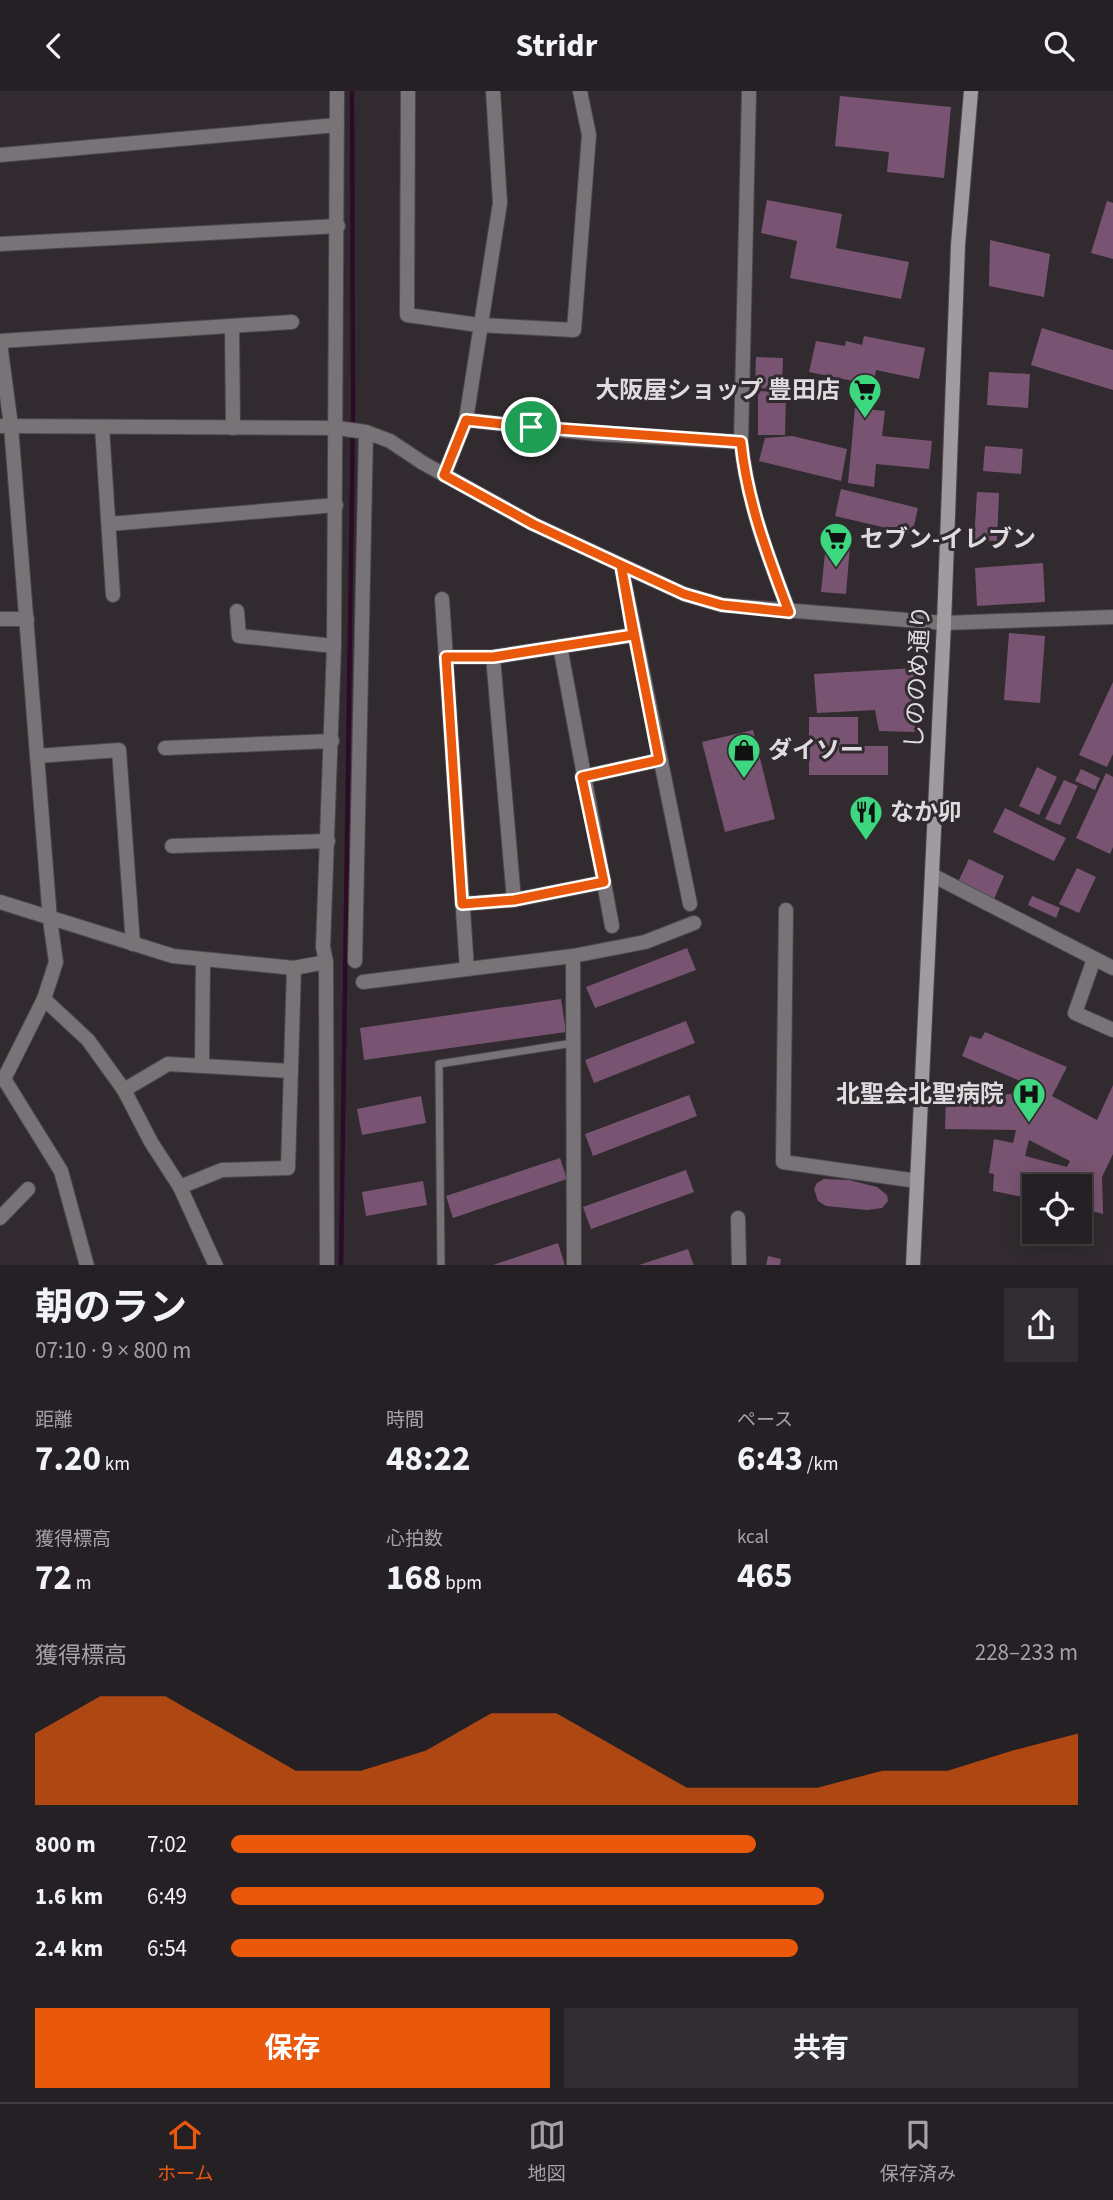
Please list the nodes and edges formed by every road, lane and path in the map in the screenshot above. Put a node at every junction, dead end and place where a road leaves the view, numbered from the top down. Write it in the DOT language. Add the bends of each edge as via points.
graph roads {
  1 [pos="337,91"];
  2 [pos="408,91"];
  3 [pos="493,91"];
  4 [pos="580,91"];
  5 [pos="749,91"];
  6 [pos="971,91"];
  7 [pos="337,125"];
  8 [pos="0,155"];
  9 [pos="338,226"];
  10 [pos="0,244"];
  11 [pos="292,322"];
  12 [pos="479,325"];
  13 [pos="232,326"];
  14 [pos="0,342"];
  15 [pos="466,420"];
  16 [pos="5,426"];
  17 [pos="102,427"];
  18 [pos="233,428"];
  19 [pos="340,429"];
  20 [pos="363,432"];
  21 [pos="741,442"];
  22 [pos="444,475"];
  23 [pos="336,505"];
  24 [pos="108,524"];
  25 [pos="621,565"];
  26 [pos="113,594"];
  27 [pos="442,599"];
  28 [pos="237,611"];
  29 [pos="789,612"];
  30 [pos="1113,617"];
  31 [pos="0,619"];
  32 [pos="27,619"];
  33 [pos="944,623"];
  34 [pos="633,635"];
  35 [pos="334,646"];
  36 [pos="560,646"];
  37 [pos="446,657"];
  38 [pos="493,657"];
  39 [pos="332,741"];
  40 [pos="165,748"];
  41 [pos="37,756"];
  42 [pos="659,760"];
  43 [pos="582,777"];
  44 [pos="328,841"];
  45 [pos="172,846"];
  46 [pos="932,876"];
  47 [pos="604,882"];
  48 [pos="514,900"];
  49 [pos="0,902"];
  50 [pos="462,904"];
  51 [pos="690,904"];
  52 [pos="786,910"];
  53 [pos="50,920"];
  54 [pos="694,923"];
  55 [pos="612,926"];
  56 [pos="133,944"];
  57 [pos="573,956"];
  58 [pos="1094,958"];
  59 [pos="203,960"];
  60 [pos="355,961"];
  61 [pos="326,962"];
  62 [pos="295,968"];
  63 [pos="1113,968"];
  64 [pos="467,969"];
  65 [pos="363,982"];
  66 [pos="44,999"];
  67 [pos="1113,1030"];
  68 [pos="573,1043"];
  69 [pos="202,1066"];
  70 [pos="291,1071"];
  71 [pos="124,1090"];
  72 [pos="917,1181"];
  73 [pos="180,1188"];
  74 [pos="28,1189"];
  75 [pos="738,1217"];
  76 [pos="0,1218"];
  77 [pos="87,1265"];
  78 [pos="216,1265"];
  79 [pos="327,1265"];
  80 [pos="441,1265"];
  81 [pos="574,1265"];
  82 [pos="738,1265"];
  83 [pos="913,1265"];
  1 -- 7 [label="street"];
  2 -- 12 [label="street" via="407,315"];
  3 -- 12 [label="street" via="500,203"];
  4 -- 12 [label="street" via="589,135 574,330"];
  5 -- 21 [label="street"];
  6 -- 33 [label="main road, しののめ通り" via="958,245"];
  7 -- 8 [label="street"];
  7 -- 9 [label="street"];
  9 -- 10 [label="street"];
  9 -- 19 [label="street"];
  11 -- 13 [label="street"];
  12 -- 15 [label="street"];
  13 -- 14 [label="street"];
  13 -- 18 [label="street"];
  14 -- 16 [label="street"];
  15 -- 21 [label="street" via="597,434"];
  15 -- 22 [label="street"];
  16 -- 17 [label="street"];
  16 -- 32 [label="street"];
  17 -- 18 [label="street"];
  17 -- 24 [label="street"];
  18 -- 19 [label="street"];
  19 -- 20 [label="street"];
  19 -- 23 [label="street"];
  20 -- 22 [label="street" via="390,442"];
  20 -- 60 [label="street"];
  21 -- 29 [label="street" via="755,520"];
  22 -- 25 [label="street"];
  23 -- 24 [label="street"];
  23 -- 35 [label="street"];
  24 -- 26 [label="street"];
  25 -- 29 [label="street" via="684,594 722,605"];
  25 -- 34 [label="street"];
  27 -- 37 [label="street"];
  28 -- 35 [label="street" via="239,636"];
  29 -- 33 [label="street"];
  30 -- 33 [label="street"];
  31 -- 32 [label="street"];
  32 -- 41 [label="street"];
  33 -- 46 [label="main road, しののめ通り"];
  34 -- 36 [label="street"];
  34 -- 42 [label="street"];
  35 -- 39 [label="street"];
  36 -- 38 [label="street"];
  36 -- 43 [label="street"];
  37 -- 38 [label="street"];
  37 -- 50 [label="street"];
  38 -- 48 [label="street"];
  39 -- 40 [label="street"];
  39 -- 44 [label="street"];
  41 -- 53 [label="street"];
  41 -- 56 [label="street" via="119,750"];
  42 -- 43 [label="street"];
  42 -- 51 [label="street"];
  43 -- 47 [label="street"];
  44 -- 45 [label="street"];
  44 -- 61 [label="street"];
  46 -- 58 [label="street"];
  46 -- 72 [label="main road, しののめ通り"];
  47 -- 48 [label="street"];
  47 -- 55 [label="street"];
  48 -- 50 [label="street"];
  49 -- 53 [label="street"];
  50 -- 64 [label="street"];
  52 -- 72 [label="street" via="783,1162"];
  53 -- 56 [label="street"];
  53 -- 66 [label="street" via="57,962"];
  54 -- 57 [label="street" via="645,942"];
  56 -- 59 [label="street"];
  57 -- 64 [label="street"];
  57 -- 68 [label="street"];
  58 -- 63 [label="street"];
  58 -- 67 [label="street" via="1074,1013"];
  59 -- 62 [label="street"];
  59 -- 69 [label="street"];
  61 -- 62 [label="street"];
  61 -- 79 [label="street"];
  62 -- 70 [label="street"];
  64 -- 65 [label="street"];
  66 -- 71 [label="street" via="88,1040"];
  66 -- 77 [label="street" via="4,1079 61,1171"];
  68 -- 80 [label="lane" via="439,1064"];
  68 -- 81 [label="street"];
  69 -- 70 [label="street"];
  69 -- 71 [label="street" via="169,1064"];
  70 -- 73 [label="street" via="288,1168 222,1170"];
  71 -- 73 [label="street"];
  72 -- 83 [label="main road, しののめ通り"];
  73 -- 78 [label="street"];
  74 -- 76 [label="street"];
  75 -- 82 [label="street"];
}
